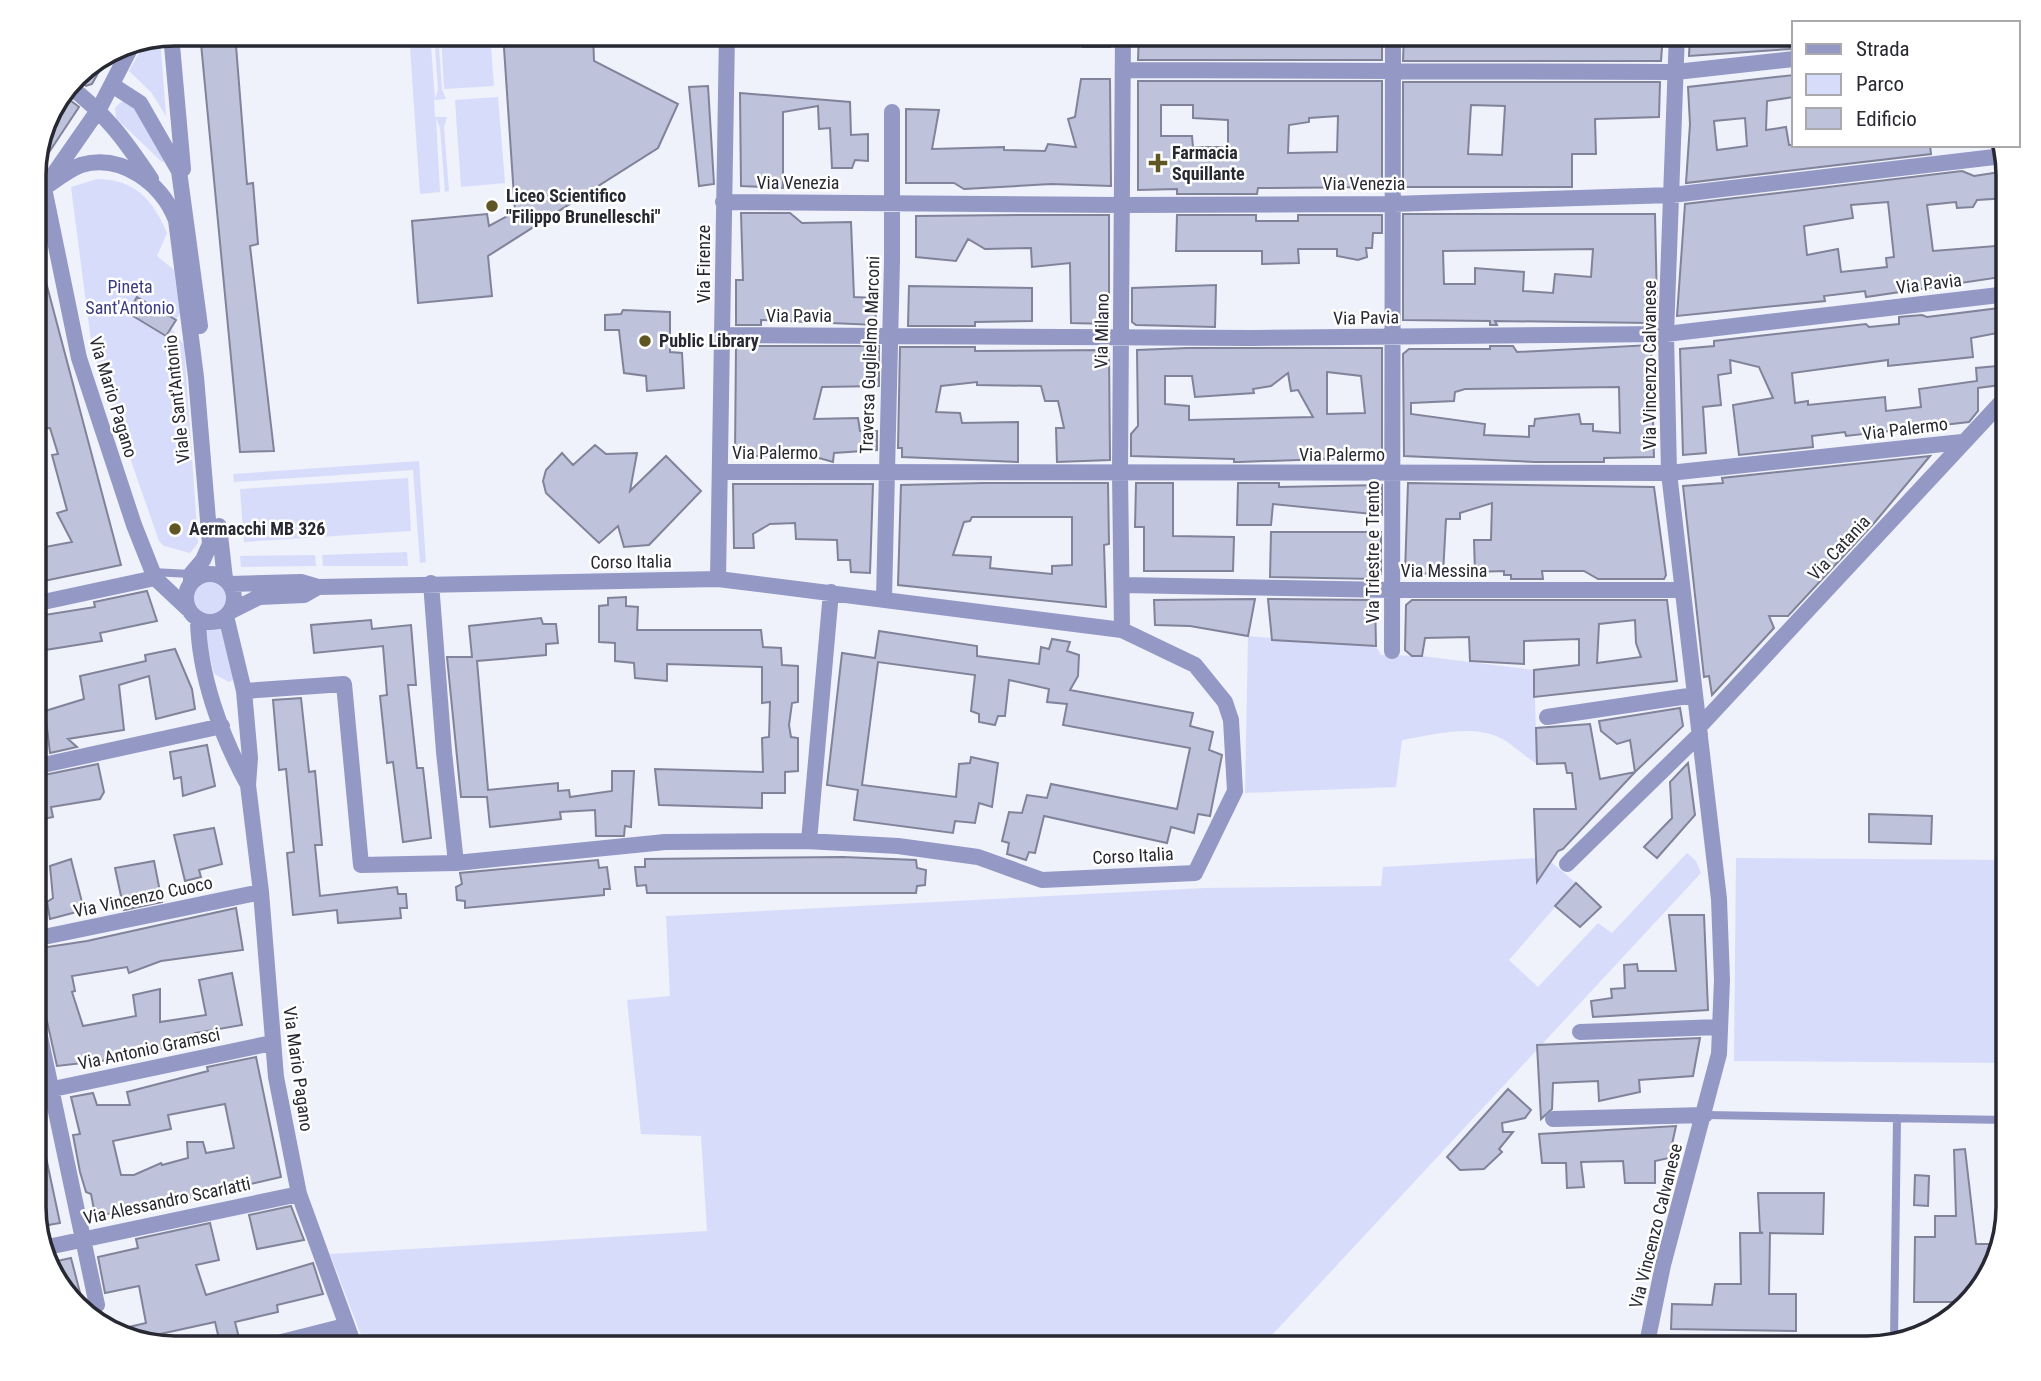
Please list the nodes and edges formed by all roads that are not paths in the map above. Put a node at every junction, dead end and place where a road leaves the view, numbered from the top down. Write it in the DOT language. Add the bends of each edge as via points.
graph roads {
  1 [pos="172,46"];
  2 [pos="727,46"];
  3 [pos="1123,46"];
  4 [pos="1393,46"];
  5 [pos="1677,46"];
  6 [pos="127,54"];
  7 [pos="1792,59"];
  8 [pos="1123,70"];
  9 [pos="1392,70"];
  10 [pos="1676,72"];
  11 [pos="112,85"];
  12 [pos="76,91"];
  13 [pos="99,109"];
  14 [pos="892,112"];
  15 [pos="1994,157"];
  16 [pos="46,181"];
  17 [pos="46,186"];
  18 [pos="1672,195"];
  19 [pos="723,202"];
  20 [pos="893,203"];
  21 [pos="1392,204"];
  22 [pos="1122,205"];
  23 [pos="171,207"];
  24 [pos="187,214"];
  25 [pos="46,220"];
  26 [pos="1996,295"];
  27 [pos="1667,334"];
  28 [pos="722,335"];
  29 [pos="890,335"];
  30 [pos="1392,337"];
  31 [pos="1121,338"];
  32 [pos="1996,407"];
  33 [pos="1962,442"];
  34 [pos="720,472"];
  35 [pos="886,472"];
  36 [pos="1120,472"];
  37 [pos="1669,473"];
  38 [pos="1392,475"];
  39 [pos="153,575"];
  40 [pos="191,578"];
  41 [pos="718,579"];
  42 [pos="228,582"];
  43 [pos="431,583"];
  44 [pos="1122,585"];
  45 [pos="318,587"];
  46 [pos="1392,590"];
  47 [pos="1682,590"];
  48 [pos="831,592"];
  49 [pos="884,599"];
  50 [pos="46,601"];
  51 [pos="229,613"];
  52 [pos="193,614"];
  53 [pos="1122,630"];
  54 [pos="1392,651"];
  55 [pos="244,691"];
  56 [pos="1695,695"];
  57 [pos="1547,717"];
  58 [pos="222,726"];
  59 [pos="1699,730"];
  60 [pos="46,764"];
  61 [pos="248,785"];
  62 [pos="809,841"];
  63 [pos="456,863"];
  64 [pos="1567,864"];
  65 [pos="261,892"];
  66 [pos="46,937"];
  67 [pos="1720,1027"];
  68 [pos="1580,1032"];
  69 [pos="272,1043"];
  70 [pos="46,1065"];
  71 [pos="51,1089"];
  72 [pos="46,1090"];
  73 [pos="1705,1115"];
  74 [pos="1898,1118"];
  75 [pos="1553,1119"];
  76 [pos="1996,1120"];
  77 [pos="299,1194"];
  78 [pos="84,1238"];
  79 [pos="51,1246"];
  80 [pos="97,1305"];
  81 [pos="345,1326"];
  82 [pos="1894,1332"];
  83 [pos="305,1336"];
  84 [pos="350,1336"];
  85 [pos="1649,1336"];
  1 -- 24 [label="street, Viale Sant'Antonio"];
  2 -- 19 [label="street, Via Firenze"];
  3 -- 8 [label="street, Via Milano"];
  4 -- 9 [label="street, Via Triestre e Trento"];
  5 -- 10 [label="street, Via Vincenzo Calvanese"];
  6 -- 11 [label="street"];
  7 -- 10 [label="street"];
  8 -- 9 [label="street"];
  8 -- 22 [label="street, Via Milano"];
  9 -- 10 [label="street"];
  9 -- 21 [label="street, Via Triestre e Trento"];
  10 -- 18 [label="street, Via Vincenzo Calvanese"];
  11 -- 13 [label="street"];
  11 -- 24 [label="street, Viale Sant'Antonio" via="135,98 151,119 179,172"];
  12 -- 13 [label="street, Viale Sant'Antonio"];
  13 -- 16 [label="street"];
  13 -- 23 [label="street, Viale Sant'Antonio"];
  14 -- 20 [label="street, Traversa Guglielmo Marconi"];
  15 -- 18 [label="street, Via Venezia"];
  17 -- 23 [label="street" via="74,168 109,163 136,172"];
  18 -- 21 [label="street, Via Venezia"];
  18 -- 27 [label="street, Via Vincenzo Calvanese"];
  19 -- 20 [label="street, Via Venezia"];
  19 -- 28 [label="street, Via Firenze"];
  20 -- 22 [label="street, Via Venezia"];
  20 -- 29 [label="street, Traversa Guglielmo Marconi"];
  21 -- 22 [label="street, Via Venezia"];
  21 -- 30 [label="street, Via Triestre e Trento"];
  22 -- 31 [label="street, Via Milano"];
  23 -- 40 [label="street, Viale Sant'Antonio" via="196,377 210,544"];
  24 -- 42 [label="street, Viale Sant'Antonio"];
  25 -- 39 [label="street, Via Mario Pagano" via="79,358"];
  26 -- 27 [label="street, Via Pavia"];
  27 -- 30 [label="street, Via Pavia"];
  27 -- 37 [label="street, Via Vincenzo Calvanese"];
  28 -- 29 [label="street, Via Pavia"];
  28 -- 34 [label="street, Via Firenze"];
  29 -- 31 [label="street, Via Pavia"];
  29 -- 35 [label="street, Traversa Guglielmo Marconi"];
  30 -- 31 [label="street, Via Pavia"];
  30 -- 38 [label="street, Via Triestre e Trento"];
  31 -- 36 [label="street, Via Milano"];
  32 -- 33 [label="street, Via Catania"];
  33 -- 37 [label="street, Via Palermo"];
  33 -- 59 [label="street, Via Catania"];
  34 -- 35 [label="street, Via Palermo"];
  34 -- 41 [label="street, Via Firenze"];
  35 -- 36 [label="street, Via Palermo"];
  35 -- 49 [label="street, Traversa Guglielmo Marconi"];
  36 -- 38 [label="street, Via Palermo"];
  36 -- 44 [label="street, Via Milano"];
  37 -- 38 [label="street, Via Palermo"];
  37 -- 47 [label="street, Via Vincenzo Calvanese"];
  38 -- 46 [label="street, Via Triestre e Trento"];
  39 -- 40 [label="lane"];
  39 -- 50 [label="street"];
  39 -- 52 [label="street, Via Mario Pagano"];
  40 -- 42 [label="street" via="212,573"];
  40 -- 52 [label="street, Via Mario Pagano" via="186,596"];
  41 -- 43 [label="street, Corso Italia"];
  41 -- 48 [label="street, Corso Italia"];
  42 -- 45 [label="street, Corso Italia" via="301,582"];
  42 -- 51 [label="street, Via Mario Pagano" via="235,597"];
  43 -- 45 [label="street, Corso Italia"];
  43 -- 63 [label="street"];
  44 -- 46 [label="street, Via Messina"];
  44 -- 53 [label="street, Via Milano"];
  45 -- 51 [label="street, Corso Italia" via="303,595 259,597"];
  46 -- 47 [label="street, Via Messina"];
  46 -- 54 [label="street, Via Triestre e Trento"];
  47 -- 56 [label="street, Via Vincenzo Calvanese"];
  48 -- 49 [label="street, Corso Italia"];
  48 -- 62 [label="street"];
  49 -- 53 [label="street, Corso Italia"];
  51 -- 52 [label="street" via="213,622"];
  51 -- 55 [label="street, Via Mario Pagano"];
  52 -- 58 [label="street, Via Mario Pagano" via="199,654"];
  53 -- 62 [label="street, Corso Italia" via="1195,665 1226,702 1235,791 1195,873 1042,880 978,857"];
  55 -- 61 [label="street, Via Mario Pagano"];
  55 -- 63 [label="street, Corso Italia" via="344,684 361,865"];
  56 -- 57 [label="street"];
  56 -- 59 [label="street, Via Vincenzo Calvanese"];
  58 -- 60 [label="street"];
  58 -- 61 [label="street, Via Mario Pagano"];
  59 -- 64 [label="street"];
  59 -- 67 [label="street, Via Vincenzo Calvanese" via="1720,899"];
  61 -- 65 [label="street, Via Mario Pagano"];
  62 -- 63 [label="street, Corso Italia" via="665,842"];
  65 -- 66 [label="street, Via Vincenzo Cuoco"];
  65 -- 69 [label="street, Via Mario Pagano"];
  67 -- 68 [label="street"];
  67 -- 73 [label="street, Via Vincenzo Calvanese" via="1719,1054"];
  69 -- 71 [label="street, Via Antonio Gramsci"];
  69 -- 77 [label="street, Via Mario Pagano"];
  70 -- 71 [label="street"];
  71 -- 72 [label="street, Via Antonio Gramsci"];
  71 -- 78 [label="street"];
  73 -- 74 [label="lane, Via Vincenzo Calvanese"];
  73 -- 75 [label="street, Via Vincenzo Calvanese"];
  73 -- 85 [label="street, Via Vincenzo Calvanese" via="1666,1254"];
  74 -- 76 [label="lane, Via Vincenzo Calvanese"];
  74 -- 82 [label="lane"];
  77 -- 78 [label="street, Via Alessandro Scarlatti"];
  77 -- 81 [label="street, Via Mario Pagano"];
  78 -- 79 [label="street, Via Alessandro Scarlatti"];
  78 -- 80 [label="street"];
  81 -- 83 [label="street"];
  81 -- 84 [label="street, Via Mario Pagano"];
}
